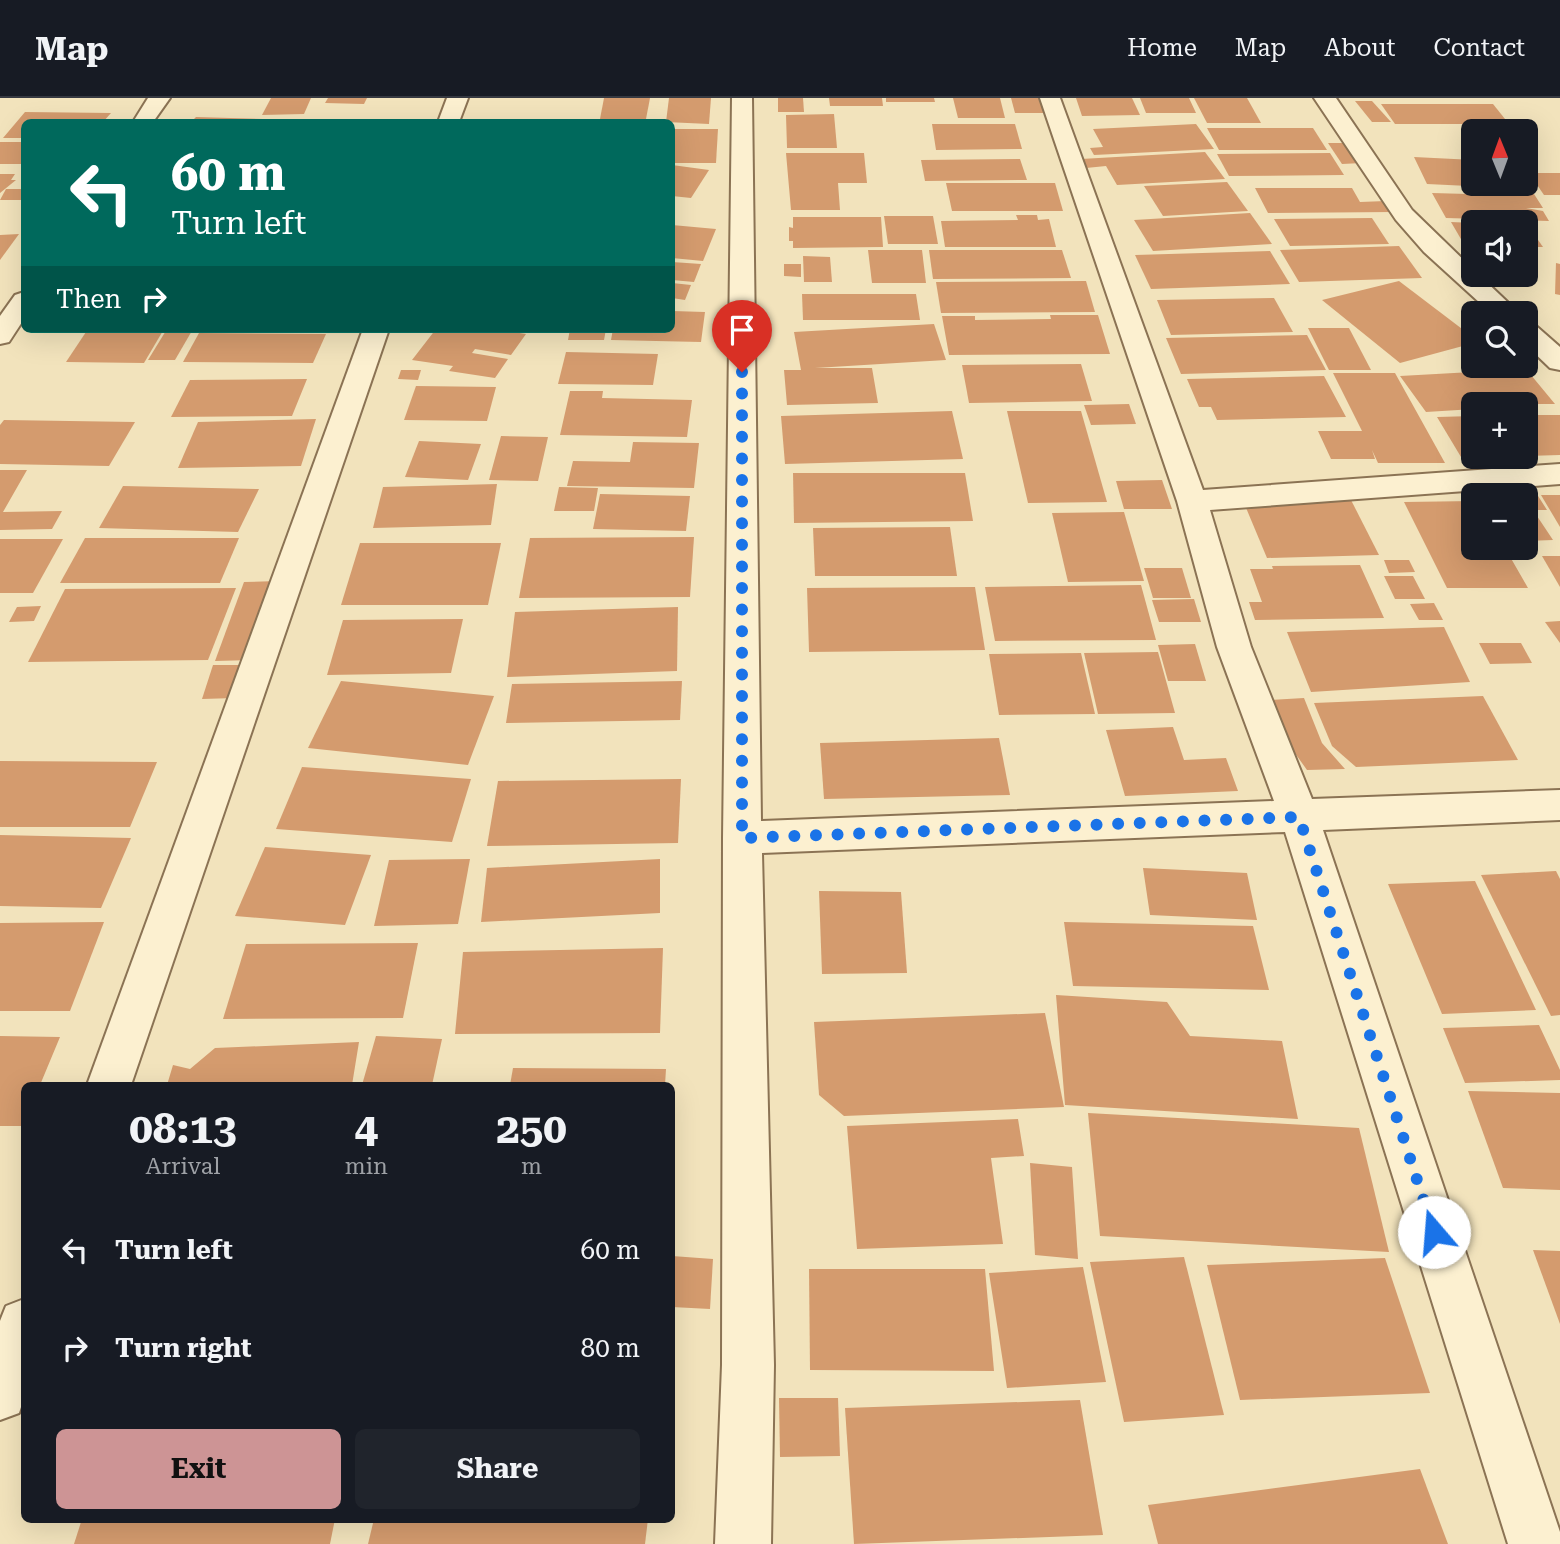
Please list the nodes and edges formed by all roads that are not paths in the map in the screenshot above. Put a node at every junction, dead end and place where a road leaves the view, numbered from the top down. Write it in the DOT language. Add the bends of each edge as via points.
graph roads {
  1 [pos="159,98"];
  2 [pos="457,98"];
  3 [pos="742,98"];
  4 [pos="1050,98"];
  5 [pos="1325,98"];
  6 [pos="145,119"];
  7 [pos="450,119"];
  8 [pos="1493,301"];
  9 [pos="21,304"];
  10 [pos="375,333"];
  11 [pos="0,336"];
  12 [pos="1538,342"];
  13 [pos="1560,362"];
  14 [pos="1560,474"];
  15 [pos="1192,501"];
  16 [pos="1560,805"];
  17 [pos="1299,817"];
  18 [pos="742,838"];
  19 [pos="110,1082"];
  20 [pos="21,1333"];
  21 [pos="0,1394"];
  22 [pos="743,1544"];
  23 [pos="1536,1544"];
  1 -- 6 [label="street"];
  2 -- 7 [label="street"];
  3 -- 18 [label="street"];
  4 -- 15 [label="street"];
  5 -- 8 [label="street" via="1404,215"];
  9 -- 11 [label="street"];
  10 -- 19 [label="street"];
  12 -- 13 [label="street"];
  14 -- 15 [label="street"];
  15 -- 17 [label="street" via="1234,647"];
  16 -- 17 [label="street"];
  17 -- 18 [label="street"];
  17 -- 23 [label="street"];
  18 -- 22 [label="street" via="748,1366"];
  20 -- 21 [label="street"];
}
